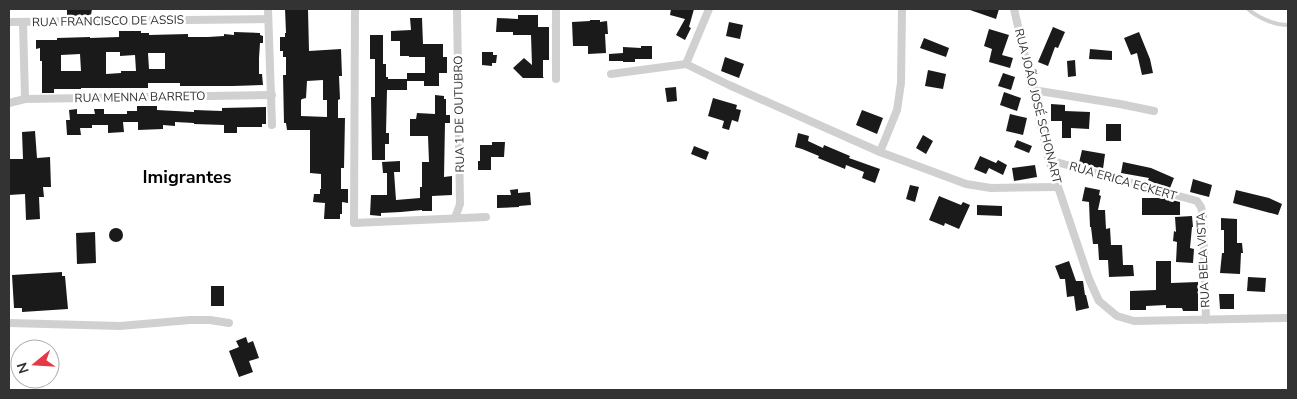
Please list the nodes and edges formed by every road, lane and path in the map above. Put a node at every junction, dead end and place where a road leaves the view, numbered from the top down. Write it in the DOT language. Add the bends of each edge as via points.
graph roads {
  1 [pos="268,9"];
  2 [pos="355,9"];
  3 [pos="457,9"];
  4 [pos="556,9"];
  5 [pos="709,9"];
  6 [pos="902,9"];
  7 [pos="1014,9"];
  8 [pos="1248,9"];
  9 [pos="268,19"];
  10 [pos="9,22"];
  11 [pos="23,22"];
  12 [pos="1288,25"];
  13 [pos="686,64"];
  14 [pos="611,74"];
  15 [pos="556,79"];
  16 [pos="1033,90"];
  17 [pos="272,95"];
  18 [pos="25,99"];
  19 [pos="9,103"];
  20 [pos="1154,111"];
  21 [pos="272,125"];
  22 [pos="880,152"];
  23 [pos="1049,160"];
  24 [pos="1057,186"];
  25 [pos="1197,201"];
  26 [pos="486,217"];
  27 [pos="455,218"];
  28 [pos="1288,318"];
  29 [pos="1206,320"];
  30 [pos="9,323"];
  31 [pos="229,323"];
  1 -- 9 [label="street"];
  2 -- 27 [label="street" via="354,224"];
  3 -- 27 [label="street, RUA 1 DE OUTUBRO" via="460,204"];
  4 -- 15 [label="street"];
  5 -- 13 [label="street"];
  6 -- 22 [label="street" via="900,92 897,110"];
  7 -- 16 [label="street, RUA JOÃO JOSÉ SCHONART"];
  8 -- 12 [label="lane" via="1280,25"];
  9 -- 11 [label="street, RUA FRANCISCO DE ASSIS"];
  9 -- 17 [label="street"];
  10 -- 11 [label="street, RUA FRANCISCO DE ASSIS"];
  11 -- 18 [label="street"];
  13 -- 14 [label="street"];
  13 -- 22 [label="street"];
  16 -- 20 [label="street"];
  16 -- 23 [label="street, RUA JOÃO JOSÉ SCHONART"];
  17 -- 18 [label="street, RUA MENNA BARRETO"];
  17 -- 21 [label="street"];
  18 -- 19 [label="street, RUA MENNA BARRETO"];
  22 -- 24 [label="street" via="966,184 991,188"];
  23 -- 24 [label="street, RUA JOÃO JOSÉ SCHONART"];
  23 -- 25 [label="street, RUA ERICA ECKERT"];
  24 -- 29 [label="street, RUA JOÃO JOSÉ SCHONART" via="1099,301 1117,316 1134,321"];
  25 -- 29 [label="street, RUA BELA VISTA" via="1203,215"];
  26 -- 27 [label="street"];
  28 -- 29 [label="street, RUA JOÃO JOSÉ SCHONART"];
  30 -- 31 [label="street" via="120,326 210,320"];
}
